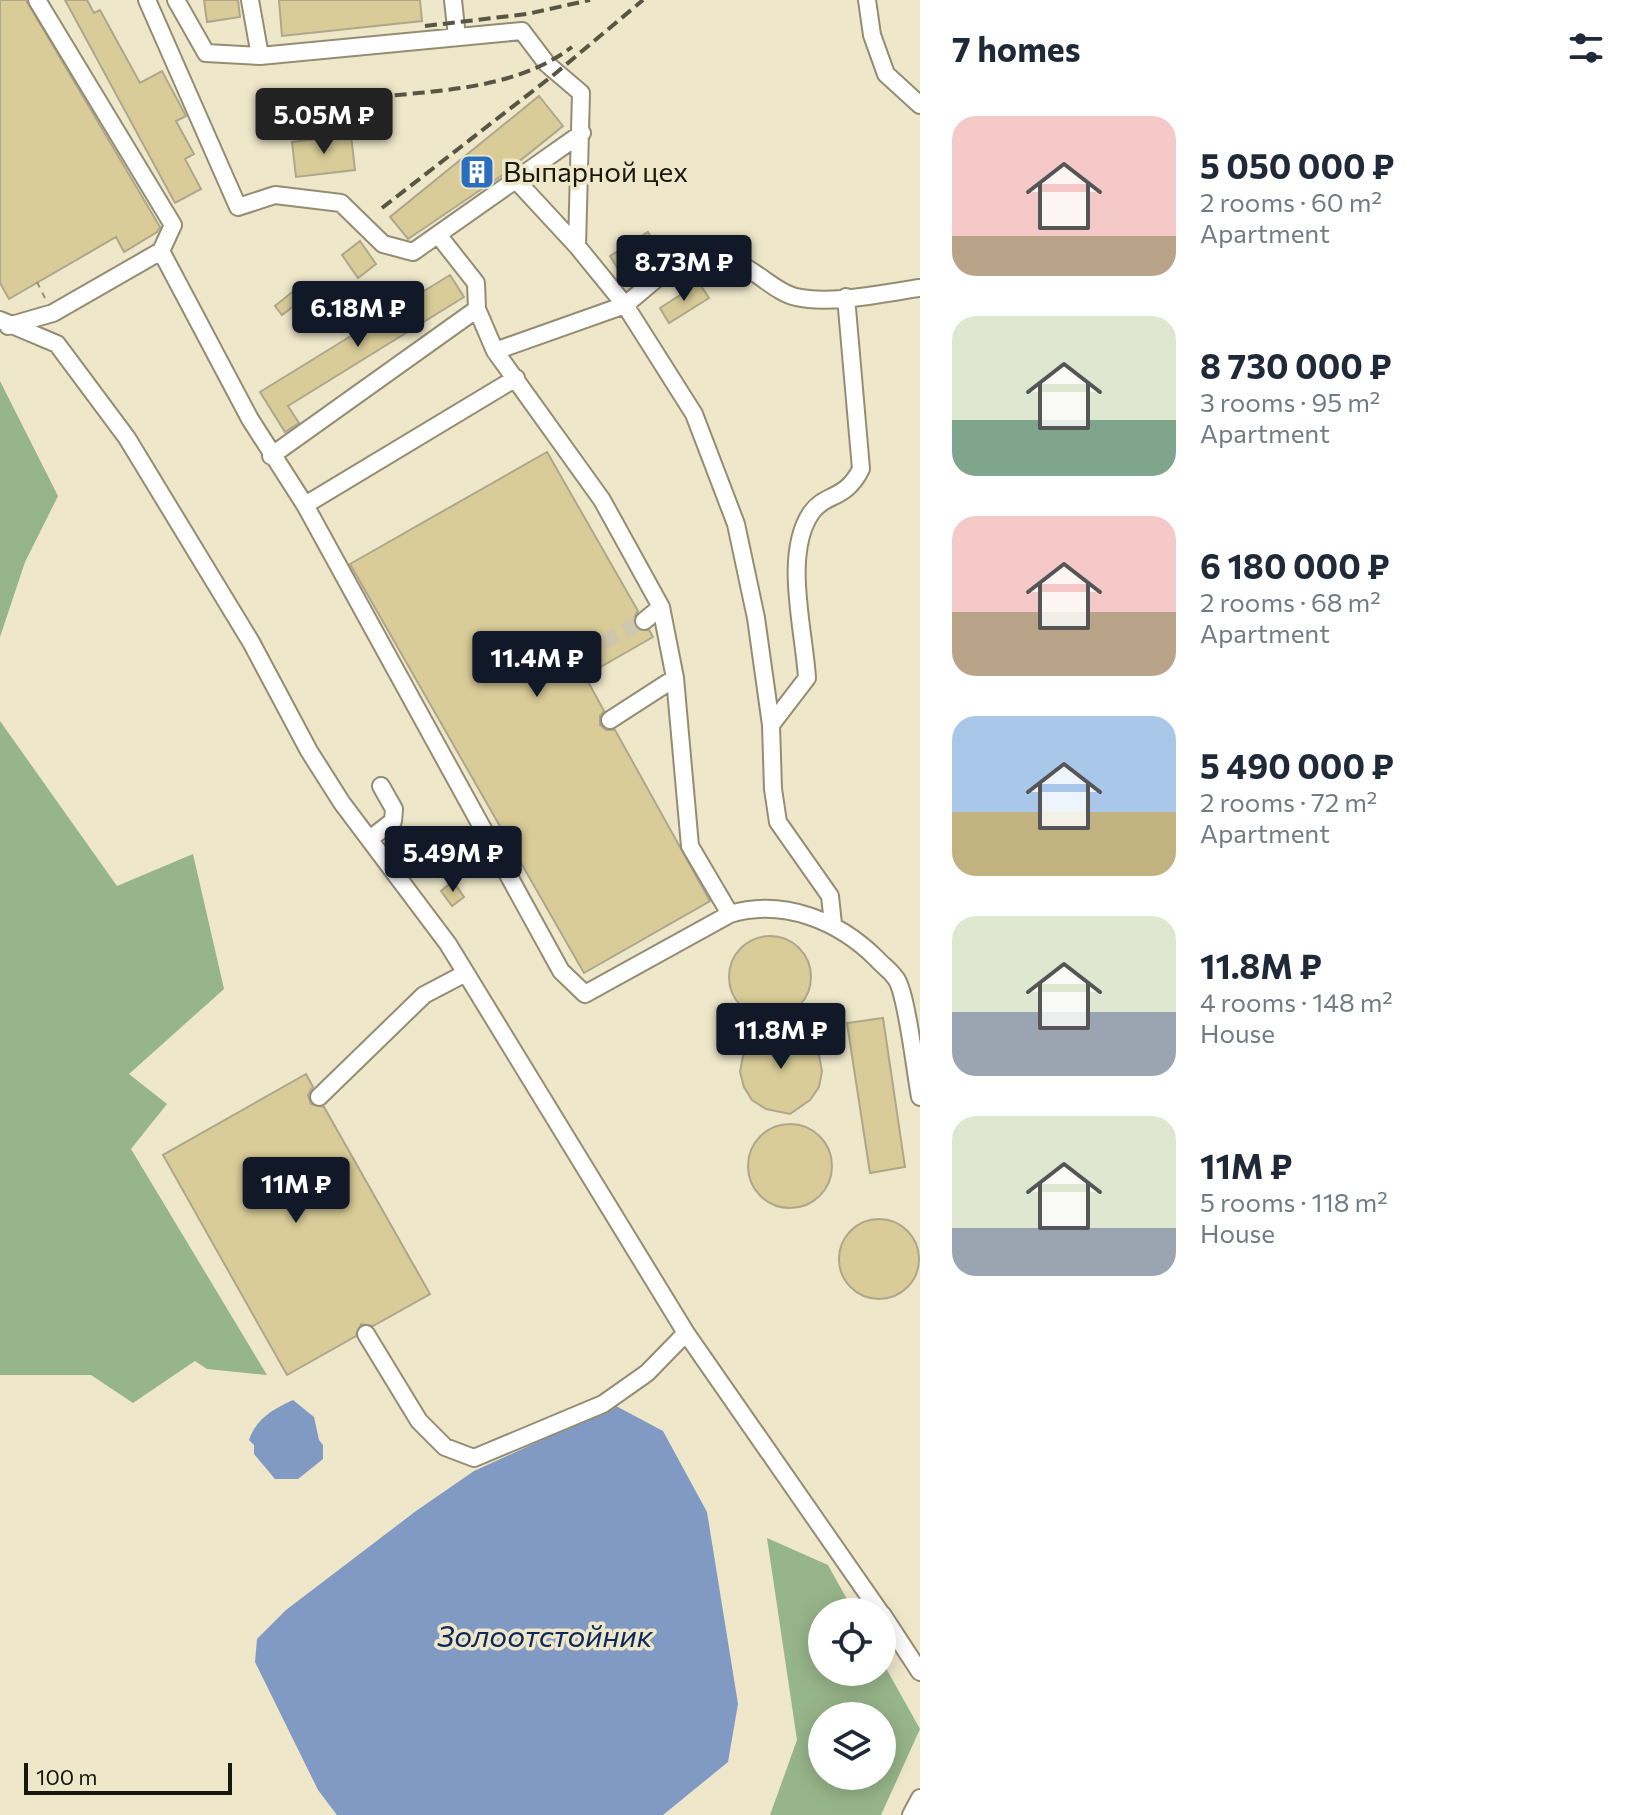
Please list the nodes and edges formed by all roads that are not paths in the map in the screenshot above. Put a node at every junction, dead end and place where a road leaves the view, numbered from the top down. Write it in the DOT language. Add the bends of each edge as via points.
graph roads {
  1 [pos="37,0"];
  2 [pos="147,0"];
  3 [pos="176,0"];
  4 [pos="250,0"];
  5 [pos="453,0"];
  6 [pos="867,0"];
  7 [pos="457,37"];
  8 [pos="260,56"];
  9 [pos="920,105"];
  10 [pos="582,133"];
  11 [pos="515,179"];
  12 [pos="439,236"];
  13 [pos="577,246"];
  14 [pos="161,251"];
  15 [pos="920,288"];
  16 [pos="846,297"];
  17 [pos="625,305"];
  18 [pos="477,309"];
  19 [pos="4,323"];
  20 [pos="495,351"];
  21 [pos="516,378"];
  22 [pos="271,456"];
  23 [pos="305,505"];
  24 [pos="661,607"];
  25 [pos="644,621"];
  26 [pos="675,678"];
  27 [pos="610,720"];
  28 [pos="771,725"];
  29 [pos="381,786"];
  30 [pos="371,838"];
  31 [pos="730,914"];
  32 [pos="833,924"];
  33 [pos="464,974"];
  34 [pos="319,1097"];
  35 [pos="920,1097"];
  36 [pos="686,1333"];
  37 [pos="366,1334"];
  38 [pos="871,1598"];
  39 [pos="896,1636"];
  40 [pos="920,1672"];
  41 [pos="920,1798"];
  42 [pos="911,1815"];
  1 -- 14 [label="lane" via="173,225"];
  2 -- 12 [label="lane" via="238,207 275,195 341,203 383,244 413,252"];
  3 -- 8 [label="lane" via="206,53"];
  4 -- 8 [label="lane"];
  5 -- 7 [label="lane"];
  6 -- 9 [label="lane" via="886,74"];
  7 -- 8 [label="lane"];
  7 -- 10 [label="lane" via="522,31 547,64 581,93"];
  10 -- 11 [label="lane"];
  10 -- 13 [label="lane"];
  11 -- 12 [label="lane"];
  11 -- 13 [label="lane"];
  12 -- 18 [label="lane" via="476,283"];
  13 -- 17 [label="lane"];
  14 -- 19 [label="lane" via="53,313"];
  14 -- 22 [label="lane"];
  15 -- 16 [label="lane"];
  16 -- 17 [label="lane" via="795,297 736,260 700,253 676,264"];
  16 -- 28 [label="lane" via="861,469 851,488 814,509 803,527 797,548 807,678"];
  17 -- 20 [label="lane"];
  17 -- 28 [label="lane" via="694,414 736,524"];
  18 -- 20 [label="lane"];
  18 -- 22 [label="lane"];
  19 -- 30 [label="lane" via="57,344 127,438 251,642 309,751"];
  20 -- 21 [label="lane"];
  21 -- 23 [label="lane"];
  21 -- 24 [label="lane" via="602,500"];
  22 -- 23 [label="lane"];
  23 -- 31 [label="lane" via="561,971 585,994"];
  24 -- 25 [label="lane"];
  24 -- 26 [label="lane"];
  26 -- 27 [label="lane"];
  26 -- 31 [label="lane" via="690,846"];
  28 -- 32 [label="lane" via="778,822 830,896"];
  29 -- 30 [label="lane" via="394,809 393,821"];
  30 -- 33 [label="lane"];
  31 -- 32 [label="lane" via="790,910"];
  32 -- 35 [label="lane" via="898,980"];
  33 -- 34 [label="lane" via="424,995"];
  33 -- 36 [label="lane"];
  36 -- 37 [label="lane" via="647,1373 603,1404 474,1458 445,1447 419,1421"];
  36 -- 38 [label="lane"];
  39 -- 40 [label="lane"];
  41 -- 42 [label="lane"];
}
